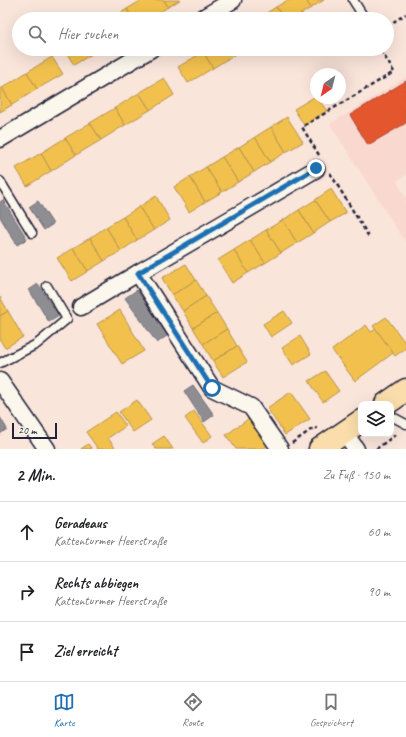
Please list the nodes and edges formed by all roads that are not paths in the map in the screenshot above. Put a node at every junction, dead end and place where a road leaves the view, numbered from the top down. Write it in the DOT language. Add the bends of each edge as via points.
graph roads {
  1 [pos="233,0"];
  2 [pos="353,0"];
  3 [pos="213,12"];
  4 [pos="361,12"];
  5 [pos="139,56"];
  6 [pos="0,139"];
  7 [pos="321,165"];
  8 [pos="0,181"];
  9 [pos="32,234"];
  10 [pos="138,273"];
  11 [pos="47,286"];
  12 [pos="81,307"];
  13 [pos="0,363"];
  14 [pos="0,381"];
  15 [pos="406,390"];
  16 [pos="390,401"];
  17 [pos="394,418"];
  18 [pos="406,424"];
  19 [pos="354,434"];
  20 [pos="47,449"];
  21 [pos="280,449"];
  22 [pos="320,449"];
  1 -- 3 [label="street"];
  2 -- 4 [label="lane"];
  5 -- 6 [label="street"];
  7 -- 10 [label="street"];
  8 -- 9 [label="lane"];
  10 -- 12 [label="street"];
  10 -- 21 [label="street" via="212,388 251,407"];
  11 -- 13 [label="lane" via="67,319 37,344"];
  14 -- 20 [label="street"];
  15 -- 16 [label="main road"];
  17 -- 18 [label="lane"];
  19 -- 22 [label="main road"];
}
